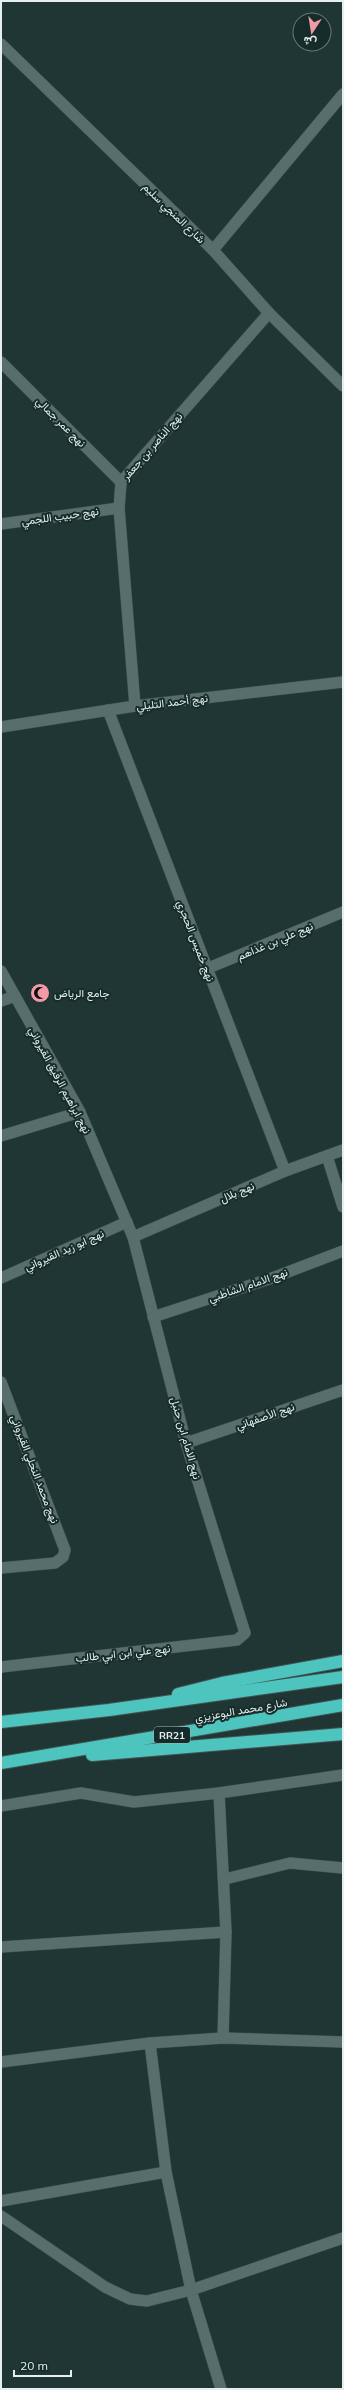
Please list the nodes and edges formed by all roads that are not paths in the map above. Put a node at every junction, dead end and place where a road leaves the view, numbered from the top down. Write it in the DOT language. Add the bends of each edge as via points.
graph roads {
  1 [pos="1,44"];
  2 [pos="343,94"];
  3 [pos="213,250"];
  4 [pos="269,313"];
  5 [pos="1,362"];
  6 [pos="343,386"];
  7 [pos="121,482"];
  8 [pos="119,508"];
  9 [pos="1,524"];
  10 [pos="343,682"];
  11 [pos="135,706"];
  12 [pos="108,710"];
  13 [pos="1,727"];
  14 [pos="343,912"];
  15 [pos="206,969"];
  16 [pos="1,971"];
  17 [pos="15,996"];
  18 [pos="1,1001"];
  19 [pos="80,1112"];
  20 [pos="1,1136"];
  21 [pos="343,1150"];
  22 [pos="327,1156"];
  23 [pos="286,1171"];
  24 [pos="343,1207"];
  25 [pos="126,1222"];
  26 [pos="133,1237"];
  27 [pos="343,1251"];
  28 [pos="1,1278"];
  29 [pos="153,1317"];
  30 [pos="1,1382"];
  31 [pos="343,1390"];
  32 [pos="186,1443"];
  33 [pos="1,1568"];
  34 [pos="243,1636"];
  35 [pos="343,1660"];
  36 [pos="1,1667"];
  37 [pos="343,1677"];
  38 [pos="343,1705"];
  39 [pos="109,1710"];
  40 [pos="1,1722"];
  41 [pos="343,1734"];
  42 [pos="15,1761"];
  43 [pos="1,1763"];
  44 [pos="343,1775"];
  45 [pos="219,1793"];
  46 [pos="1,1806"];
  47 [pos="343,1868"];
  48 [pos="225,1879"];
  49 [pos="226,1932"];
  50 [pos="1,1947"];
  51 [pos="223,2038"];
  52 [pos="343,2042"];
  53 [pos="150,2043"];
  54 [pos="1,2062"];
  55 [pos="166,2172"];
  56 [pos="1,2201"];
  57 [pos="1,2216"];
  58 [pos="343,2238"];
  59 [pos="191,2290"];
  60 [pos="222,2389"];
  1 -- 3 [label="street, شارع المنجي سليم"];
  2 -- 3 [label="street"];
  3 -- 4 [label="street, شارع المنجي سليم"];
  4 -- 6 [label="street, شارع المنجي سليم"];
  4 -- 7 [label="street, نهج الناصر بن جعفر"];
  5 -- 7 [label="street, نهج عمر جمالي"];
  7 -- 8 [label="street, نهج الناصر بن جعفر"];
  8 -- 9 [label="street, نهج حبيب اللجمي"];
  8 -- 11 [label="street, نهج الناصر بن جعفر"];
  10 -- 11 [label="street, نهج أحمد التليلي"];
  11 -- 12 [label="street, نهج أحمد التليلي"];
  12 -- 13 [label="street, نهج أحمد التليلي"];
  12 -- 15 [label="street, نهج خميس الحجري"];
  14 -- 15 [label="street, نهج علي بن غذاهم"];
  15 -- 23 [label="street, نهج خميس الحجري"];
  16 -- 17 [label="street, نهج ابراهيم الرقيق القيرواني"];
  17 -- 18 [label="street"];
  17 -- 19 [label="street, نهج ابراهيم الرقيق القيرواني"];
  19 -- 20 [label="street"];
  19 -- 25 [label="street, نهج ابراهيم الرقيق القيرواني"];
  21 -- 22 [label="street, نهج بلال"];
  22 -- 23 [label="street, نهج بلال"];
  22 -- 24 [label="street"];
  23 -- 26 [label="street, نهج بلال"];
  25 -- 26 [label="street, نهج ابراهيم الرقيق القيرواني"];
  25 -- 28 [label="street, نهج ابو زيد القيرواني"];
  26 -- 29 [label="street, نهج الامام ابن حنبل"];
  27 -- 29 [label="street, نهج الامام الشاطبي" via="272,1278"];
  29 -- 32 [label="street, نهج الامام ابن حنبل"];
  30 -- 33 [label="street, نهج محمد النحلي القيرواني" via="65,1550 63,1557 55,1563"];
  31 -- 32 [label="street, نهج الأصفهاني"];
  32 -- 34 [label="street, نهج الامام ابن حنبل" via="245,1628"];
  34 -- 36 [label="street, نهج علي ابن ابي طالب" via="237,1640"];
  35 -- 39 [label="highway" via="222,1683"];
  37 -- 39 [label="highway, شارع محمد البوعزيزي"];
  38 -- 42 [label="highway, شارع محمد البوعزيزي / RR21"];
  39 -- 40 [label="highway, شارع محمد البوعزيزي"];
  41 -- 42 [label="highway"];
  42 -- 43 [label="highway, شارع محمد البوعزيزي / RR21"];
  44 -- 45 [label="street"];
  45 -- 46 [label="street" via="134,1802 81,1793"];
  45 -- 48 [label="street"];
  47 -- 48 [label="street" via="290,1863"];
  48 -- 49 [label="street"];
  49 -- 50 [label="street"];
  49 -- 51 [label="street"];
  51 -- 52 [label="street"];
  51 -- 53 [label="street"];
  53 -- 54 [label="street"];
  53 -- 55 [label="street"];
  55 -- 56 [label="street"];
  55 -- 59 [label="street"];
  57 -- 59 [label="street" via="118,2294 130,2299 147,2301"];
  58 -- 59 [label="street"];
  59 -- 60 [label="street"];
}
